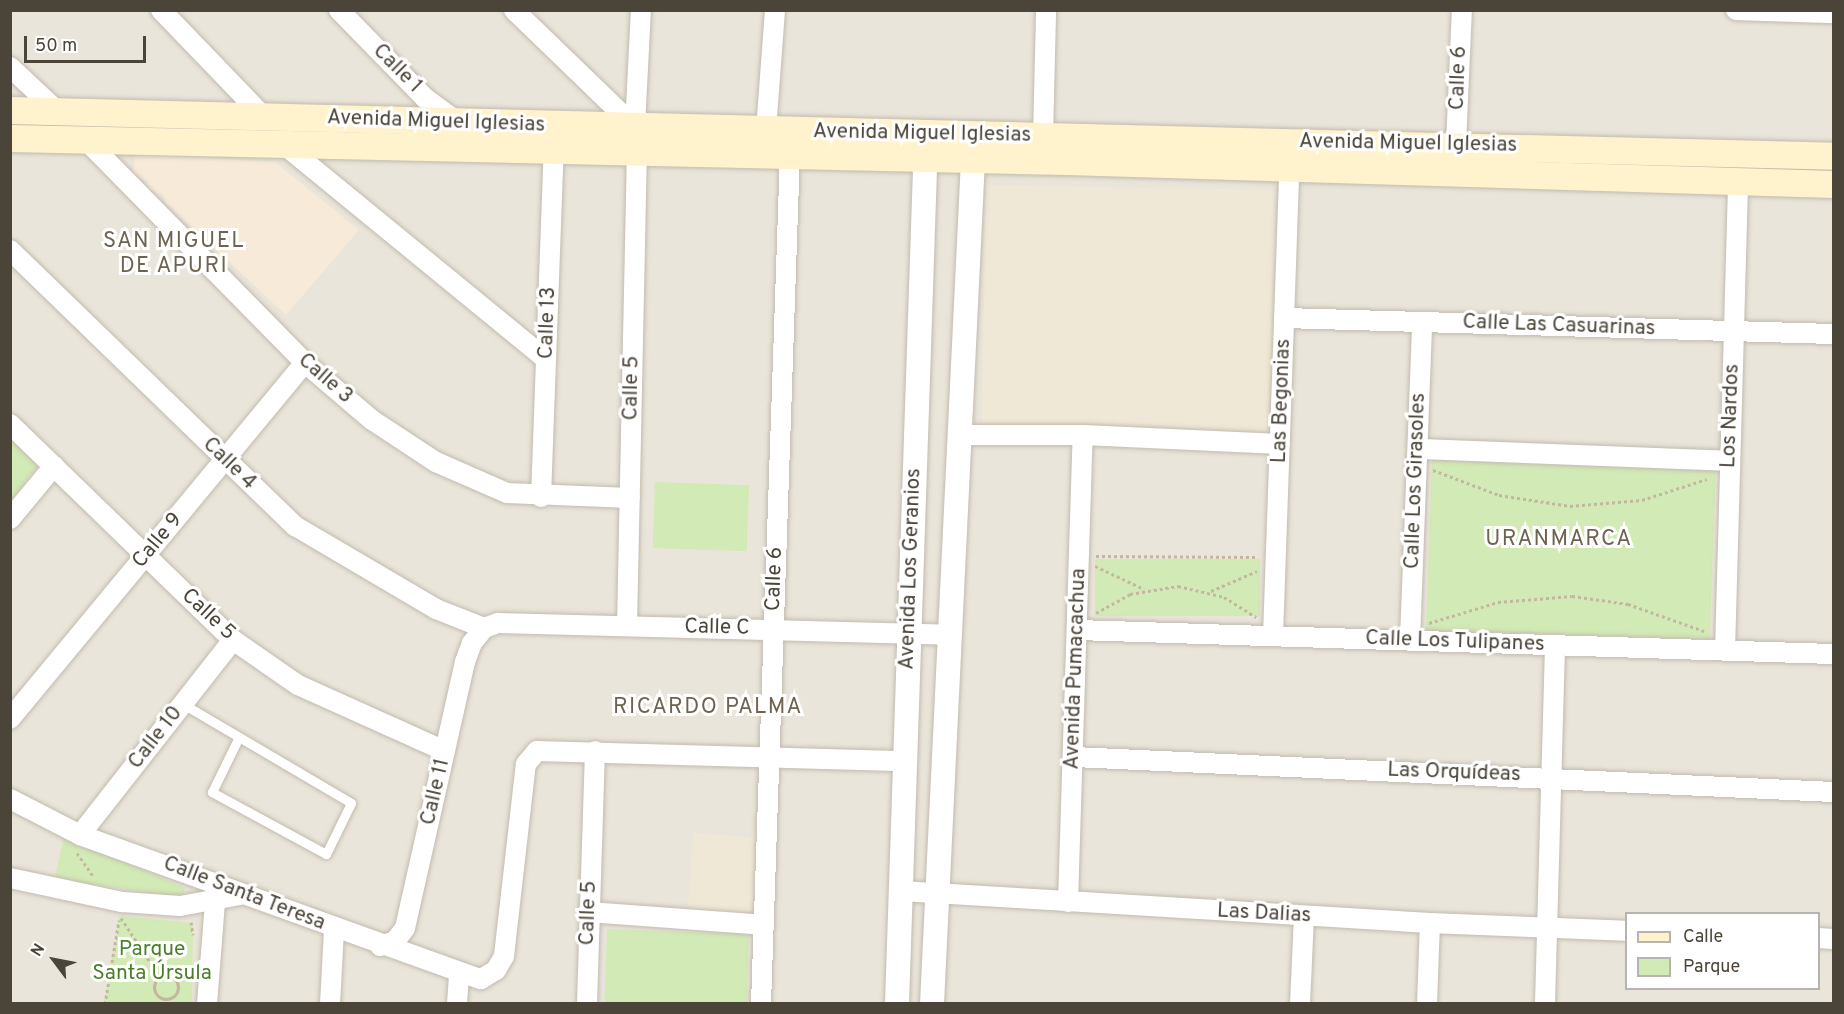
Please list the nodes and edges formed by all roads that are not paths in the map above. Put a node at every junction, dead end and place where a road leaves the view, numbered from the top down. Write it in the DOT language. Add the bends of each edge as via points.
graph roads {
  1 [pos="160,10"];
  2 [pos="339,10"];
  3 [pos="514,10"];
  4 [pos="641,10"];
  5 [pos="775,10"];
  6 [pos="1046,10"];
  7 [pos="1462,10"];
  8 [pos="1736,10"];
  9 [pos="1833,13"];
  10 [pos="10,67"];
  11 [pos="10,110"];
  12 [pos="57,111"];
  13 [pos="264,117"];
  14 [pos="459,123"];
  15 [pos="766,130"];
  16 [pos="1043,137"];
  17 [pos="10,138"];
  18 [pos="85,139"];
  19 [pos="636,139"];
  20 [pos="282,143"];
  21 [pos="1456,145"];
  22 [pos="925,146"];
  23 [pos="973,147"];
  24 [pos="554,149"];
  25 [pos="790,154"];
  26 [pos="1833,156"];
  27 [pos="1289,166"];
  28 [pos="1738,181"];
  29 [pos="1833,184"];
  30 [pos="10,250"];
  31 [pos="1284,318"];
  32 [pos="1422,322"];
  33 [pos="1734,331"];
  34 [pos="1833,334"];
  35 [pos="546,359"];
  36 [pos="305,363"];
  37 [pos="10,424"];
  38 [pos="959,435"];
  39 [pos="1083,435"];
  40 [pos="1280,444"];
  41 [pos="1418,449"];
  42 [pos="225,460"];
  43 [pos="1730,461"];
  44 [pos="54,466"];
  45 [pos="541,497"];
  46 [pos="630,498"];
  47 [pos="10,519"];
  48 [pos="146,556"];
  49 [pos="627,626"];
  50 [pos="484,628"];
  51 [pos="773,629"];
  52 [pos="1077,630"];
  53 [pos="909,634"];
  54 [pos="950,635"];
  55 [pos="1274,636"];
  56 [pos="233,640"];
  57 [pos="1410,640"];
  58 [pos="1555,645"];
  59 [pos="1725,651"];
  60 [pos="1833,654"];
  61 [pos="183,704"];
  62 [pos="10,719"];
  63 [pos="239,737"];
  64 [pos="595,751"];
  65 [pos="445,752"];
  66 [pos="1074,757"];
  67 [pos="769,759"];
  68 [pos="905,761"];
  69 [pos="1551,777"];
  70 [pos="1833,792"];
  71 [pos="10,799"];
  72 [pos="74,832"];
  73 [pos="10,879"];
  74 [pos="216,891"];
  75 [pos="901,891"];
  76 [pos="937,894"];
  77 [pos="1068,902"];
  78 [pos="588,912"];
  79 [pos="1304,916"];
  80 [pos="1430,923"];
  81 [pos="763,926"];
  82 [pos="1547,927"];
  83 [pos="334,929"];
  84 [pos="1625,931"];
  85 [pos="380,946"];
  86 [pos="459,972"];
  87 [pos="207,1004"];
  88 [pos="330,1004"];
  89 [pos="458,1004"];
  90 [pos="587,1004"];
  91 [pos="761,1004"];
  92 [pos="897,1004"];
  93 [pos="932,1004"];
  94 [pos="1300,1004"];
  95 [pos="1427,1004"];
  96 [pos="1545,1004"];
  1 -- 13 [label="street"];
  2 -- 14 [label="street, Calle 1" via="425,98"];
  3 -- 19 [label="street"];
  4 -- 19 [label="street, Calle 5"];
  5 -- 15 [label="street"];
  6 -- 16 [label="street"];
  7 -- 21 [label="street, Calle 6"];
  8 -- 9 [label="street"];
  10 -- 12 [label="street"];
  11 -- 12 [label="main road, Avenida Miguel Iglesias"];
  12 -- 13 [label="main road, Avenida Miguel Iglesias"];
  13 -- 14 [label="main road, Avenida Miguel Iglesias"];
  14 -- 19 [label="main road, Avenida Miguel Iglesias"];
  15 -- 19 [label="main road, Avenida Miguel Iglesias"];
  15 -- 22 [label="main road, Avenida Miguel Iglesias"];
  16 -- 21 [label="main road, Avenida Miguel Iglesias"];
  16 -- 23 [label="main road, Avenida Miguel Iglesias"];
  17 -- 18 [label="main road, Avenida Miguel Iglesias"];
  18 -- 20 [label="main road, Avenida Miguel Iglesias"];
  18 -- 36 [label="street, Calle 3"];
  19 -- 24 [label="main road, Avenida Miguel Iglesias"];
  19 -- 25 [label="main road, Avenida Miguel Iglesias"];
  19 -- 46 [label="street, Calle 5"];
  20 -- 24 [label="main road, Avenida Miguel Iglesias"];
  20 -- 35 [label="street"];
  21 -- 26 [label="main road, Avenida Miguel Iglesias"];
  22 -- 23 [label="main road, Avenida Miguel Iglesias"];
  22 -- 25 [label="main road, Avenida Miguel Iglesias"];
  22 -- 53 [label="street, Avenida Los Geranios"];
  23 -- 27 [label="main road, Avenida Miguel Iglesias"];
  23 -- 38 [label="street, Avenida Los Geranios"];
  24 -- 35 [label="street, Calle 13"];
  25 -- 51 [label="street, Calle 6"];
  27 -- 28 [label="main road, Avenida Miguel Iglesias"];
  27 -- 31 [label="street, Las Begonias"];
  28 -- 29 [label="main road, Avenida Miguel Iglesias"];
  28 -- 33 [label="street, Los Nardos"];
  30 -- 42 [label="street, Calle 4"];
  31 -- 32 [label="street, Calle Las Casuarinas"];
  31 -- 40 [label="street, Las Begonias"];
  32 -- 33 [label="street, Calle Las Casuarinas"];
  32 -- 41 [label="street, Calle Los Girasoles"];
  33 -- 34 [label="street, Calle Las Casuarinas"];
  33 -- 43 [label="street, Los Nardos"];
  35 -- 45 [label="street, Calle 13"];
  36 -- 42 [label="street, Calle 9"];
  36 -- 45 [label="street, Calle 3" via="372,420 436,462 507,493"];
  37 -- 44 [label="street, Calle 5"];
  38 -- 39 [label="street"];
  38 -- 54 [label="street, Avenida Los Geranios"];
  39 -- 40 [label="street"];
  39 -- 52 [label="street, Avenida Pumacachua"];
  40 -- 55 [label="street, Las Begonias"];
  41 -- 43 [label="street"];
  41 -- 57 [label="street, Calle Los Girasoles"];
  42 -- 48 [label="street, Calle 9"];
  42 -- 50 [label="street, Calle 4" via="296,526 436,609"];
  43 -- 59 [label="street, Los Nardos"];
  44 -- 47 [label="street"];
  44 -- 48 [label="street, Calle 5"];
  45 -- 46 [label="street, Calle 3"];
  46 -- 49 [label="street, Calle 5"];
  48 -- 56 [label="street, Calle 5"];
  48 -- 62 [label="street, Calle 9"];
  49 -- 50 [label="street, Calle C" via="498,623"];
  49 -- 51 [label="street, Calle C"];
  50 -- 65 [label="street, Calle 11" via="465,662"];
  51 -- 53 [label="street, Calle C"];
  51 -- 67 [label="street, Calle 6"];
  52 -- 55 [label="street, Calle Los Tulipanes"];
  52 -- 66 [label="street, Avenida Pumacachua"];
  53 -- 54 [label="street, Calle C"];
  53 -- 68 [label="street, Avenida Los Geranios"];
  54 -- 76 [label="street, Avenida Los Geranios"];
  55 -- 57 [label="street, Calle Los Tulipanes"];
  56 -- 61 [label="street, Calle 10"];
  56 -- 65 [label="street, Calle 5" via="298,685"];
  57 -- 58 [label="street, Calle Los Tulipanes"];
  58 -- 59 [label="street, Calle Los Tulipanes"];
  58 -- 69 [label="street"];
  59 -- 60 [label="street, Calle Los Tulipanes"];
  61 -- 63 [label="lane"];
  61 -- 72 [label="street, Calle 10"];
  63 -- 63 [label="lane" via="351,803 326,854 212,792"];
  64 -- 67 [label="street"];
  64 -- 78 [label="street, Calle 5"];
  64 -- 86 [label="street, Calle Santa Teresa" via="537,751 528,759 504,956 496,970 481,979"];
  65 -- 85 [label="street, Calle 11" via="405,928 395,941"];
  66 -- 69 [label="street, Las Orquídeas"];
  66 -- 77 [label="street, Avenida Pumacachua"];
  67 -- 68 [label="street"];
  67 -- 81 [label="street, Calle 6"];
  68 -- 75 [label="street, Avenida Los Geranios"];
  69 -- 70 [label="street, Las Orquídeas"];
  69 -- 82 [label="street"];
  71 -- 72 [label="street, Calle Santa Teresa"];
  72 -- 74 [label="street, Calle Santa Teresa"];
  73 -- 74 [label="street" via="125,912 180,906"];
  74 -- 83 [label="street, Calle Santa Teresa" via="240,895"];
  74 -- 87 [label="street"];
  75 -- 76 [label="street, Las Dalias"];
  75 -- 92 [label="street, Avenida Los Geranios"];
  76 -- 77 [label="street, Las Dalias"];
  76 -- 93 [label="street, Avenida Los Geranios"];
  77 -- 79 [label="street, Las Dalias"];
  78 -- 81 [label="street"];
  78 -- 90 [label="street, Calle 5"];
  79 -- 80 [label="street, Las Dalias"];
  79 -- 94 [label="street"];
  80 -- 82 [label="street, Las Dalias"];
  80 -- 95 [label="street"];
  81 -- 91 [label="street, Calle 6"];
  82 -- 84 [label="street, Las Dalias"];
  82 -- 96 [label="street"];
  83 -- 85 [label="street, Calle Santa Teresa"];
  83 -- 88 [label="street"];
  85 -- 86 [label="street, Calle Santa Teresa"];
  86 -- 89 [label="street"];
}
